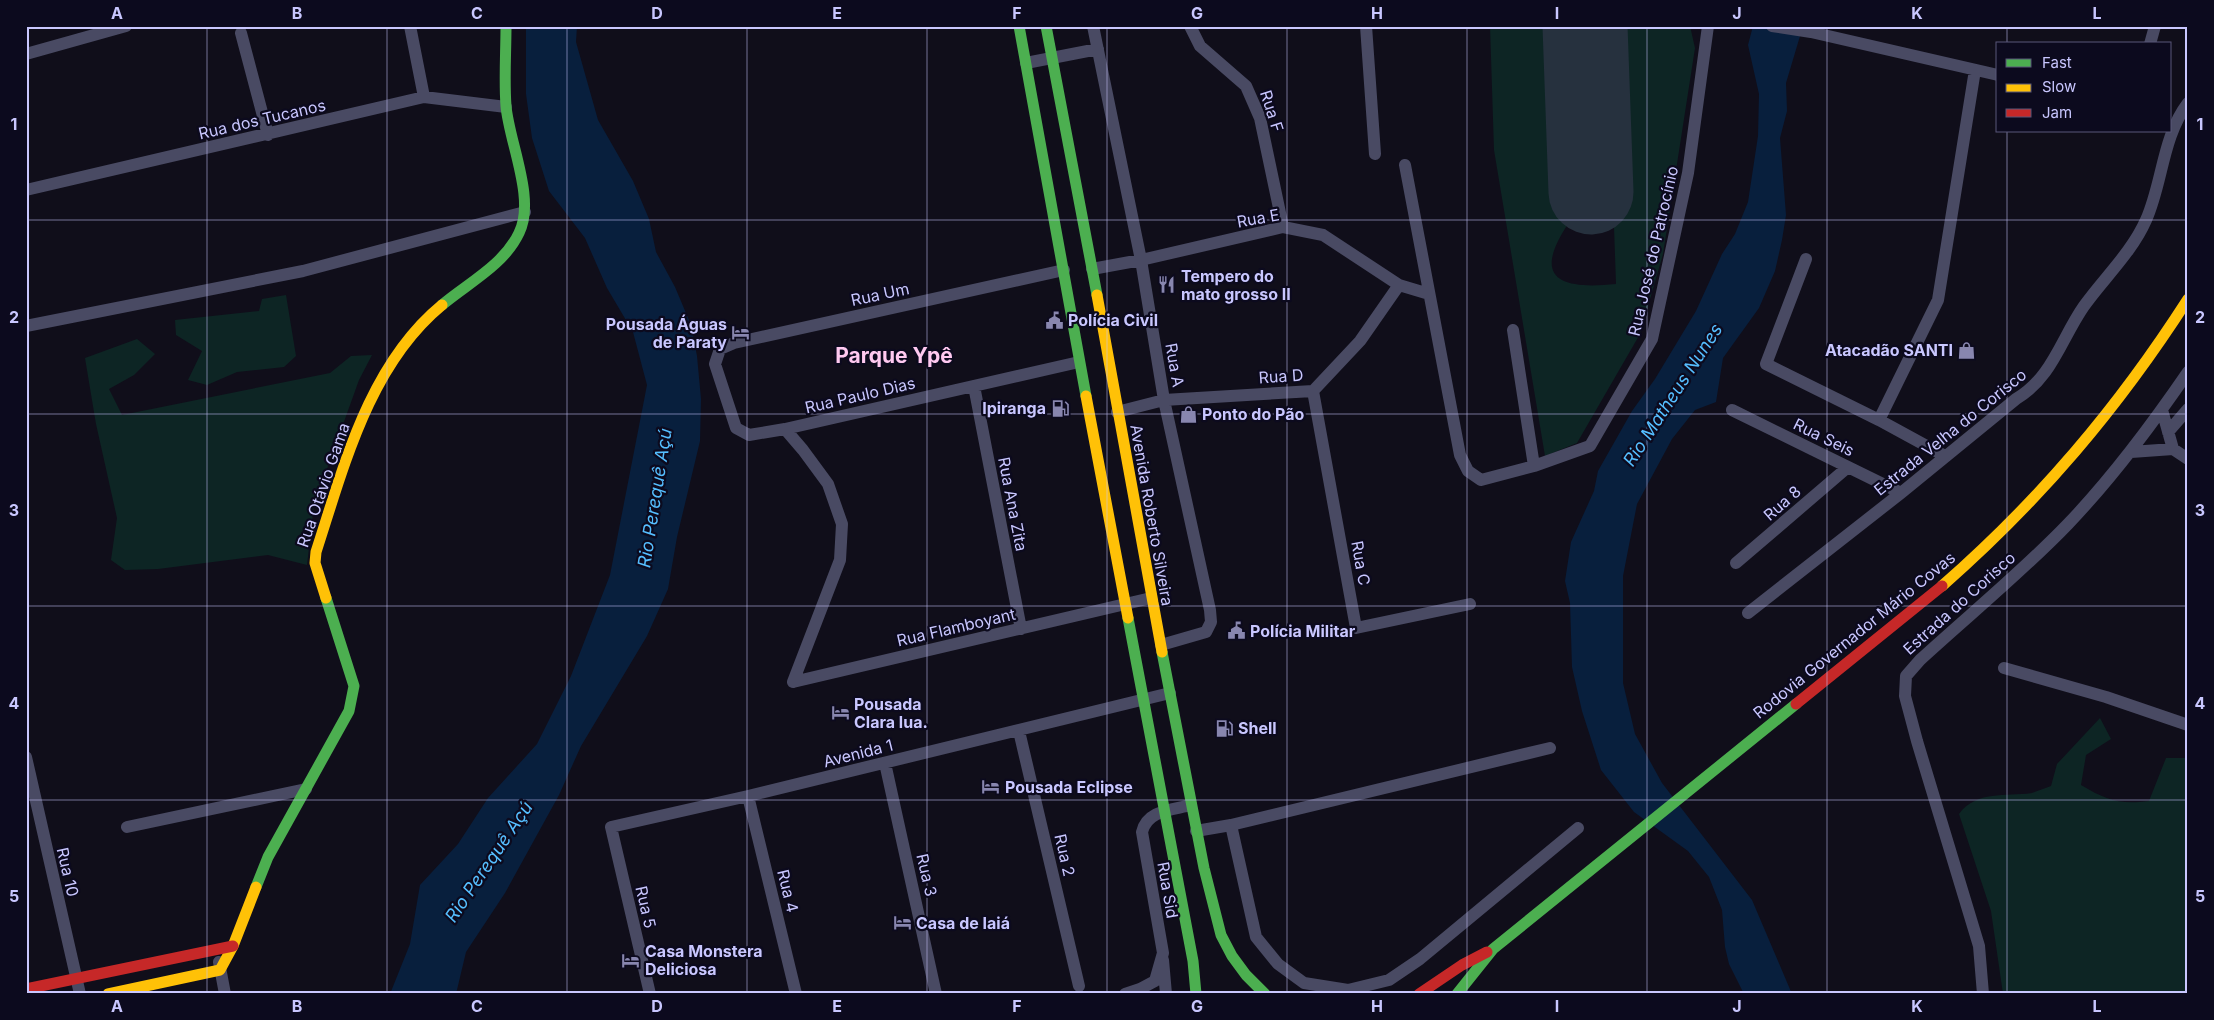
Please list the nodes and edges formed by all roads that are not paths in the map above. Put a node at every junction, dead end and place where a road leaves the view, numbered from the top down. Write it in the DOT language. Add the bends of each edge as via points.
graph roads {
  1 [pos="126,26"];
  2 [pos="410,26"];
  3 [pos="506,26"];
  4 [pos="1019,26"];
  5 [pos="1046,26"];
  6 [pos="1093,26"];
  7 [pos="1190,26"];
  8 [pos="1366,26"];
  9 [pos="1708,26"];
  10 [pos="1772,26"];
  11 [pos="2155,26"];
  12 [pos="241,33"];
  13 [pos="2151,42"];
  14 [pos="1098,49"];
  15 [pos="26,54"];
  16 [pos="1052,58"];
  17 [pos="1026,63"];
  18 [pos="1975,70"];
  19 [pos="1996,75"];
  20 [pos="424,97"];
  21 [pos="2188,103"];
  22 [pos="506,107"];
  23 [pos="2178,117"];
  24 [pos="2172,132"];
  25 [pos="2172,132"];
  26 [pos="268,135"];
  27 [pos="1374,154"];
  28 [pos="1405,165"];
  29 [pos="26,190"];
  30 [pos="526,212"];
  31 [pos="1283,227"];
  32 [pos="1086,235"];
  33 [pos="1059,244"];
  34 [pos="1806,259"];
  35 [pos="1141,260"];
  36 [pos="1092,269"];
  37 [pos="1064,270"];
  38 [pos="1399,285"];
  39 [pos="1429,294"];
  40 [pos="2188,300"];
  41 [pos="26,326"];
  42 [pos="1513,330"];
  43 [pos="1079,362"];
  44 [pos="2188,372"];
  45 [pos="974,386"];
  46 [pos="1313,391"];
  47 [pos="1164,400"];
  48 [pos="2188,409"];
  49 [pos="1732,410"];
  50 [pos="2162,410"];
  51 [pos="1117,412"];
  52 [pos="1879,420"];
  53 [pos="736,428"];
  54 [pos="785,429"];
  55 [pos="2168,432"];
  56 [pos="2173,449"];
  57 [pos="2131,452"];
  58 [pos="1944,456"];
  59 [pos="2188,459"];
  60 [pos="1534,466"];
  61 [pos="1848,467"];
  62 [pos="1901,493"];
  63 [pos="1736,563"];
  64 [pos="1151,598"];
  65 [pos="1126,604"];
  66 [pos="1470,604"];
  67 [pos="1748,613"];
  68 [pos="1020,629"];
  69 [pos="1161,646"];
  70 [pos="2004,668"];
  71 [pos="1170,693"];
  72 [pos="1144,700"];
  73 [pos="2188,725"];
  74 [pos="1019,731"];
  75 [pos="1550,748"];
  76 [pos="26,757"];
  77 [pos="885,764"];
  78 [pos="306,788"];
  79 [pos="748,796"];
  80 [pos="1191,805"];
  81 [pos="1165,812"];
  82 [pos="1231,825"];
  83 [pos="127,827"];
  84 [pos="611,827"];
  85 [pos="1578,828"];
  86 [pos="1196,831"];
  87 [pos="233,946"];
  88 [pos="216,949"];
  89 [pos="1493,950"];
  90 [pos="1163,953"];
  91 [pos="220,970"];
  92 [pos="76,978"];
  93 [pos="1079,986"];
  94 [pos="26,989"];
  95 [pos="80,994"];
  96 [pos="108,994"];
  97 [pos="226,994"];
  98 [pos="650,994"];
  99 [pos="796,994"];
  100 [pos="936,994"];
  101 [pos="1125,994"];
  102 [pos="1166,994"];
  103 [pos="1196,994"];
  104 [pos="1265,994"];
  105 [pos="1419,994"];
  106 [pos="1457,994"];
  107 [pos="1983,994"];
  1 -- 15 [label="street"];
  2 -- 20 [label="street"];
  3 -- 22 [label="main road"];
  4 -- 17 [label="main road"];
  5 -- 16 [label="main road, Avenida Roberto Silveira"];
  6 -- 14 [label="street, Rua A"];
  7 -- 31 [label="street, Rua F" via="1200,46 1246,86 1260,118"];
  8 -- 27 [label="street"];
  9 -- 60 [label="street, Rua José do Patrocínio" via="1688,173 1652,339 1590,446"];
  10 -- 18 [label="street"];
  11 -- 13 [label="street"];
  12 -- 26 [label="street"];
  14 -- 16 [label="street"];
  14 -- 35 [label="street, Rua A"];
  16 -- 17 [label="street"];
  16 -- 32 [label="main road, Avenida Roberto Silveira"];
  17 -- 33 [label="main road"];
  18 -- 19 [label="street"];
  18 -- 52 [label="street" via="1938,300"];
  20 -- 22 [label="street, Rua dos Tucanos"];
  20 -- 26 [label="street, Rua dos Tucanos"];
  21 -- 23 [label="street, Estrada Velha do Corisco"];
  22 -- 30 [label="main road"];
  23 -- 24 [label="street, Estrada Velha do Corisco"];
  25 -- 58 [label="street, Estrada Velha do Corisco" via="2146,221 2115,268 2084,306 2045,374 2028,392"];
  26 -- 29 [label="street, Rua dos Tucanos"];
  28 -- 39 [label="street, Rua José do Patrocínio"];
  30 -- 41 [label="street" via="303,271"];
  30 -- 78 [label="main road, Rua Otávio Gama" via="520,232 508,252 422,323 389,366 359,427 315,563 354,686 349,711"];
  31 -- 35 [label="street, Rua E"];
  31 -- 38 [label="street, Rua E" via="1323,235"];
  32 -- 33 [label="main road" via="1069,231 1061,237"];
  32 -- 36 [label="main road, Avenida Roberto Silveira"];
  33 -- 37 [label="main road"];
  34 -- 52 [label="street" via="1766,364"];
  35 -- 36 [label="street, Rua E"];
  35 -- 47 [label="street, Rua A"];
  36 -- 37 [label="main road" via="1079,274"];
  36 -- 51 [label="main road, Avenida Roberto Silveira"];
  37 -- 43 [label="main road"];
  37 -- 53 [label="street, Rua Um" via="734,343 720,349 715,364"];
  38 -- 39 [label="street, Rua E"];
  38 -- 46 [label="street, Rua D" via="1360,341"];
  39 -- 60 [label="street, Rua José do Patrocínio" via="1460,455 1468,471 1481,480"];
  40 -- 89 [label="main road, Rodovia Governador Mário Covas" via="2107,415 2020,514 1941,586"];
  42 -- 60 [label="street"];
  43 -- 45 [label="street, Rua Paulo Dias"];
  43 -- 65 [label="main road"];
  44 -- 50 [label="street, Estrada do Corisco"];
  45 -- 54 [label="street, Rua Paulo Dias"];
  45 -- 68 [label="street, Rua Ana Zita"];
  46 -- 47 [label="street, Rua D"];
  46 -- 66 [label="street, Rua C" via="1356,628"];
  47 -- 51 [label="street, Rua D"];
  47 -- 69 [label="street, Rua A" via="1211,622 1206,632"];
  48 -- 55 [label="street"];
  49 -- 61 [label="street, Rua Seis"];
  50 -- 55 [label="street"];
  50 -- 57 [label="street, Estrada do Corisco"];
  51 -- 64 [label="main road, Avenida Roberto Silveira"];
  52 -- 58 [label="street"];
  53 -- 54 [label="street, Rua Paulo Dias" via="749,435"];
  54 -- 68 [label="street, Rua Flamboyant" via="828,484 842,524 840,560 793,682"];
  55 -- 56 [label="street"];
  56 -- 57 [label="street"];
  56 -- 59 [label="street"];
  57 -- 107 [label="street, Estrada do Corisco" via="2061,531 1906,676 1906,696 1917,741 1979,946"];
  58 -- 62 [label="street, Estrada Velha do Corisco"];
  61 -- 62 [label="street, Rua Seis"];
  61 -- 63 [label="street, Rua 8"];
  62 -- 67 [label="street, Estrada Velha do Corisco"];
  64 -- 65 [label="street, Rua Flamboyant"];
  64 -- 69 [label="main road, Avenida Roberto Silveira"];
  65 -- 68 [label="street, Rua Flamboyant"];
  65 -- 72 [label="main road"];
  69 -- 71 [label="main road, Avenida Roberto Silveira"];
  70 -- 73 [label="street" via="2106,696"];
  71 -- 72 [label="street, Avenida 1"];
  71 -- 80 [label="main road, Avenida Roberto Silveira"];
  72 -- 74 [label="street, Avenida 1"];
  72 -- 81 [label="main road"];
  74 -- 77 [label="street, Avenida 1"];
  74 -- 93 [label="street, Rua 2"];
  75 -- 82 [label="street"];
  76 -- 92 [label="street, Rua 10"];
  77 -- 79 [label="street, Avenida 1"];
  77 -- 100 [label="street, Rua 3"];
  78 -- 83 [label="street"];
  78 -- 87 [label="main road, Rua Otávio Gama" via="268,857"];
  79 -- 84 [label="street, Avenida 1"];
  79 -- 99 [label="street, Rua 4"];
  80 -- 81 [label="street, Rua Sid"];
  80 -- 86 [label="main road, Avenida Roberto Silveira"];
  81 -- 90 [label="street, Rua Sid" via="1148,818 1142,832"];
  81 -- 103 [label="main road" via="1193,961"];
  82 -- 85 [label="street" via="1256,937 1278,964 1304,983 1348,990 1390,980"];
  82 -- 86 [label="street"];
  84 -- 98 [label="street, Rua 5"];
  86 -- 104 [label="main road, Avenida Roberto Silveira" via="1221,935 1246,975"];
  87 -- 88 [label="main road"];
  87 -- 91 [label="main road, Rua Otávio Gama"];
  88 -- 91 [label="street"];
  88 -- 92 [label="main road"];
  89 -- 105 [label="main road, Rodovia Governador Mário Covas" via="1462,965"];
  89 -- 106 [label="main road, Rodovia Governador Mário Covas"];
  90 -- 101 [label="street, Rua Sid" via="1155,981"];
  90 -- 102 [label="street"];
  91 -- 96 [label="main road"];
  91 -- 97 [label="street"];
  92 -- 94 [label="main road"];
  92 -- 95 [label="street, Rua 10"];
}
